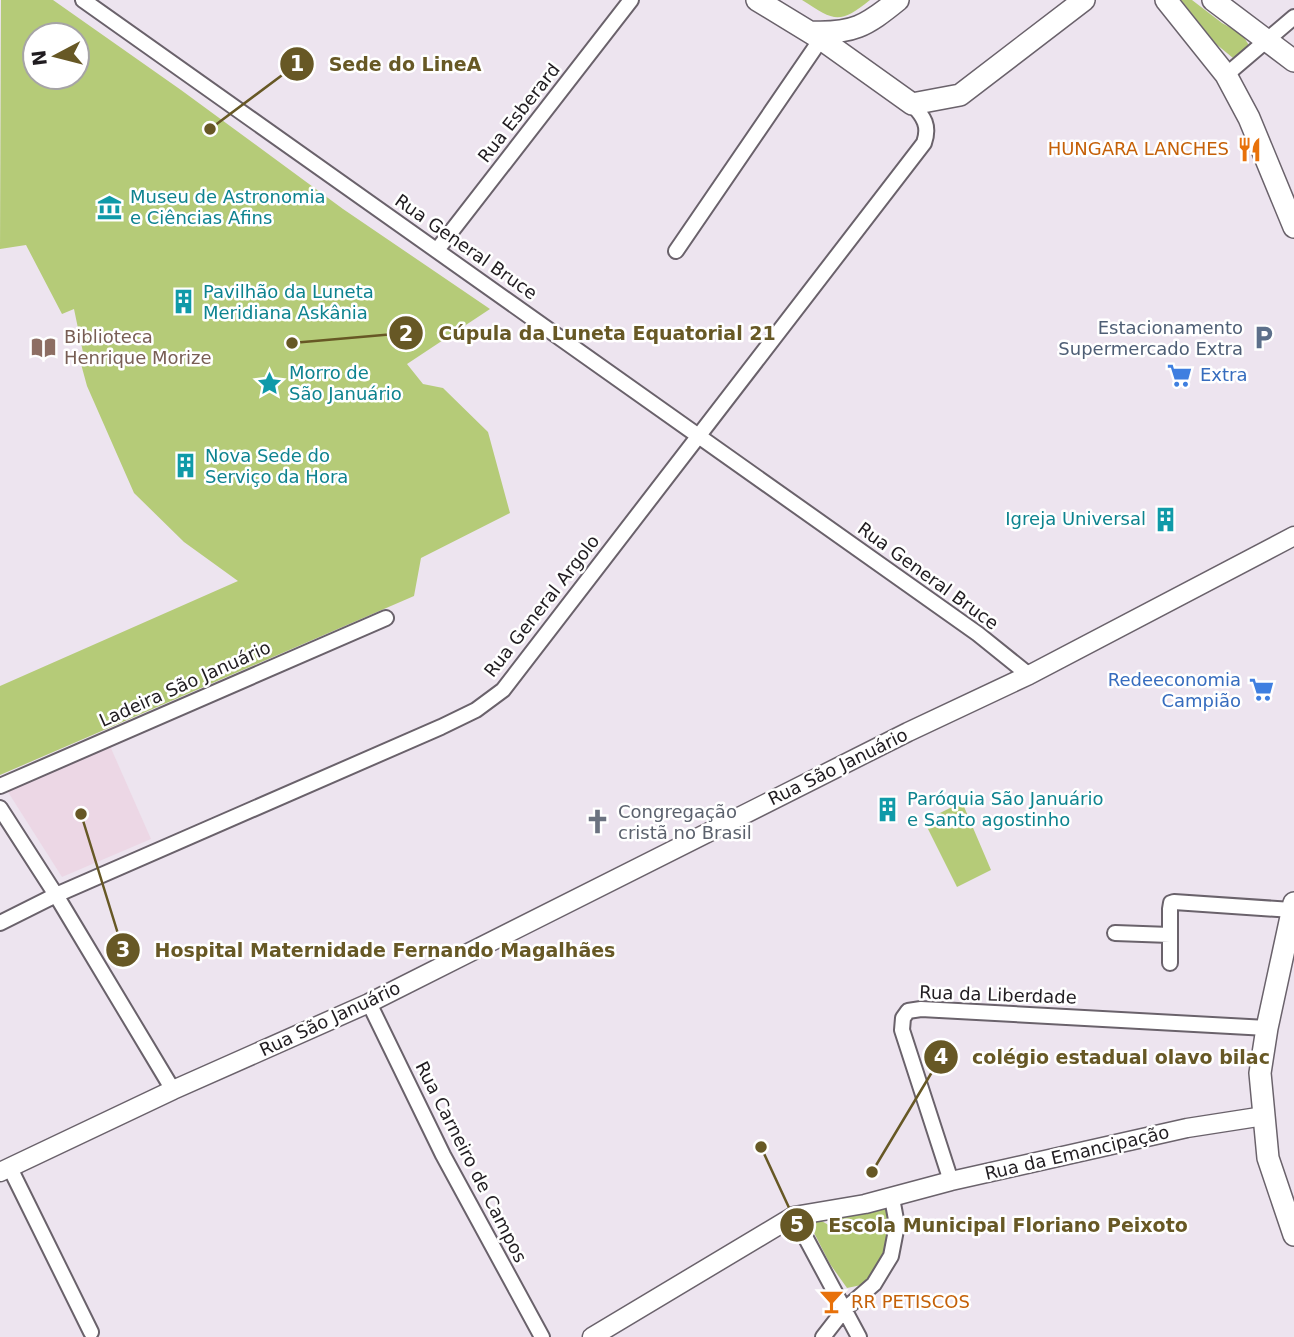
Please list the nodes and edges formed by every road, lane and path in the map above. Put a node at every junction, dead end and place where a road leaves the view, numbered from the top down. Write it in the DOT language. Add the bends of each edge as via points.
graph roads {
  1 [pos="631,0"];
  2 [pos="757,0"];
  3 [pos="898,0"];
  4 [pos="1084,0"];
  5 [pos="1166,0"];
  6 [pos="1213,0"];
  7 [pos="88,1"];
  8 [pos="1294,17"];
  9 [pos="816,36"];
  10 [pos="1267,41"];
  11 [pos="1294,61"];
  12 [pos="1226,75"];
  13 [pos="912,104"];
  14 [pos="1294,227"];
  15 [pos="437,250"];
  16 [pos="676,251"];
  17 [pos="699,435"];
  18 [pos="1294,536"];
  19 [pos="386,618"];
  20 [pos="1029,675"];
  21 [pos="0,786"];
  22 [pos="0,808"];
  23 [pos="56,895"];
  24 [pos="1293,907"];
  25 [pos="0,923"];
  26 [pos="1115,933"];
  27 [pos="1170,935"];
  28 [pos="1170,963"];
  29 [pos="369,1003"];
  30 [pos="1267,1028"];
  31 [pos="173,1090"];
  32 [pos="1264,1116"];
  33 [pos="5,1170"];
  34 [pos="951,1181"];
  35 [pos="892,1198"];
  36 [pos="794,1216"];
  37 [pos="1294,1235"];
  38 [pos="844,1310"];
  39 [pos="92,1332"];
  40 [pos="542,1337"];
  41 [pos="592,1337"];
  42 [pos="824,1337"];
  43 [pos="859,1337"];
  1 -- 15 [label="street, Rua Esberard"];
  2 -- 9 [label="main road"];
  3 -- 9 [label="main road" via="861,27"];
  4 -- 13 [label="main road" via="960,95"];
  5 -- 12 [label="main road"];
  6 -- 10 [label="main road"];
  7 -- 15 [label="street, Rua General Bruce"];
  8 -- 10 [label="street"];
  9 -- 13 [label="main road"];
  9 -- 16 [label="street"];
  10 -- 11 [label="main road"];
  10 -- 12 [label="street"];
  12 -- 14 [label="main road"];
  13 -- 17 [label="street, Rua General Argolo" via="927,123 924,143"];
  15 -- 17 [label="street, Rua General Bruce"];
  17 -- 20 [label="street, Rua General Bruce"];
  17 -- 23 [label="street, Rua General Argolo" via="516,674 476,710"];
  18 -- 20 [label="street, Rua São Januário"];
  19 -- 21 [label="street, Ladeira São Januário"];
  20 -- 29 [label="street, Rua São Januário" via="888,741"];
  22 -- 23 [label="street"];
  23 -- 25 [label="street, Rua General Argolo"];
  23 -- 31 [label="street"];
  24 -- 27 [label="street" via="1174,902"];
  24 -- 30 [label="main road"];
  26 -- 27 [label="street"];
  27 -- 28 [label="street"];
  29 -- 31 [label="street, Rua São Januário"];
  29 -- 40 [label="street, Rua Carneiro de Campos" via="443,1155"];
  30 -- 32 [label="main road" via="1260,1073"];
  30 -- 34 [label="street, Rua da Liberdade" via="908,1011 902,1030"];
  31 -- 33 [label="street, Rua São Januário"];
  32 -- 34 [label="street, Rua da Emancipação" via="1187,1128"];
  32 -- 37 [label="main road" via="1271,1168"];
  33 -- 39 [label="street"];
  34 -- 35 [label="street, Rua da Emancipação"];
  35 -- 36 [label="street, Rua da Emancipação"];
  35 -- 38 [label="street" via="897,1225 891,1256 874,1284"];
  36 -- 38 [label="street"];
  36 -- 41 [label="street"];
  38 -- 42 [label="street"];
  38 -- 43 [label="street"];
}
